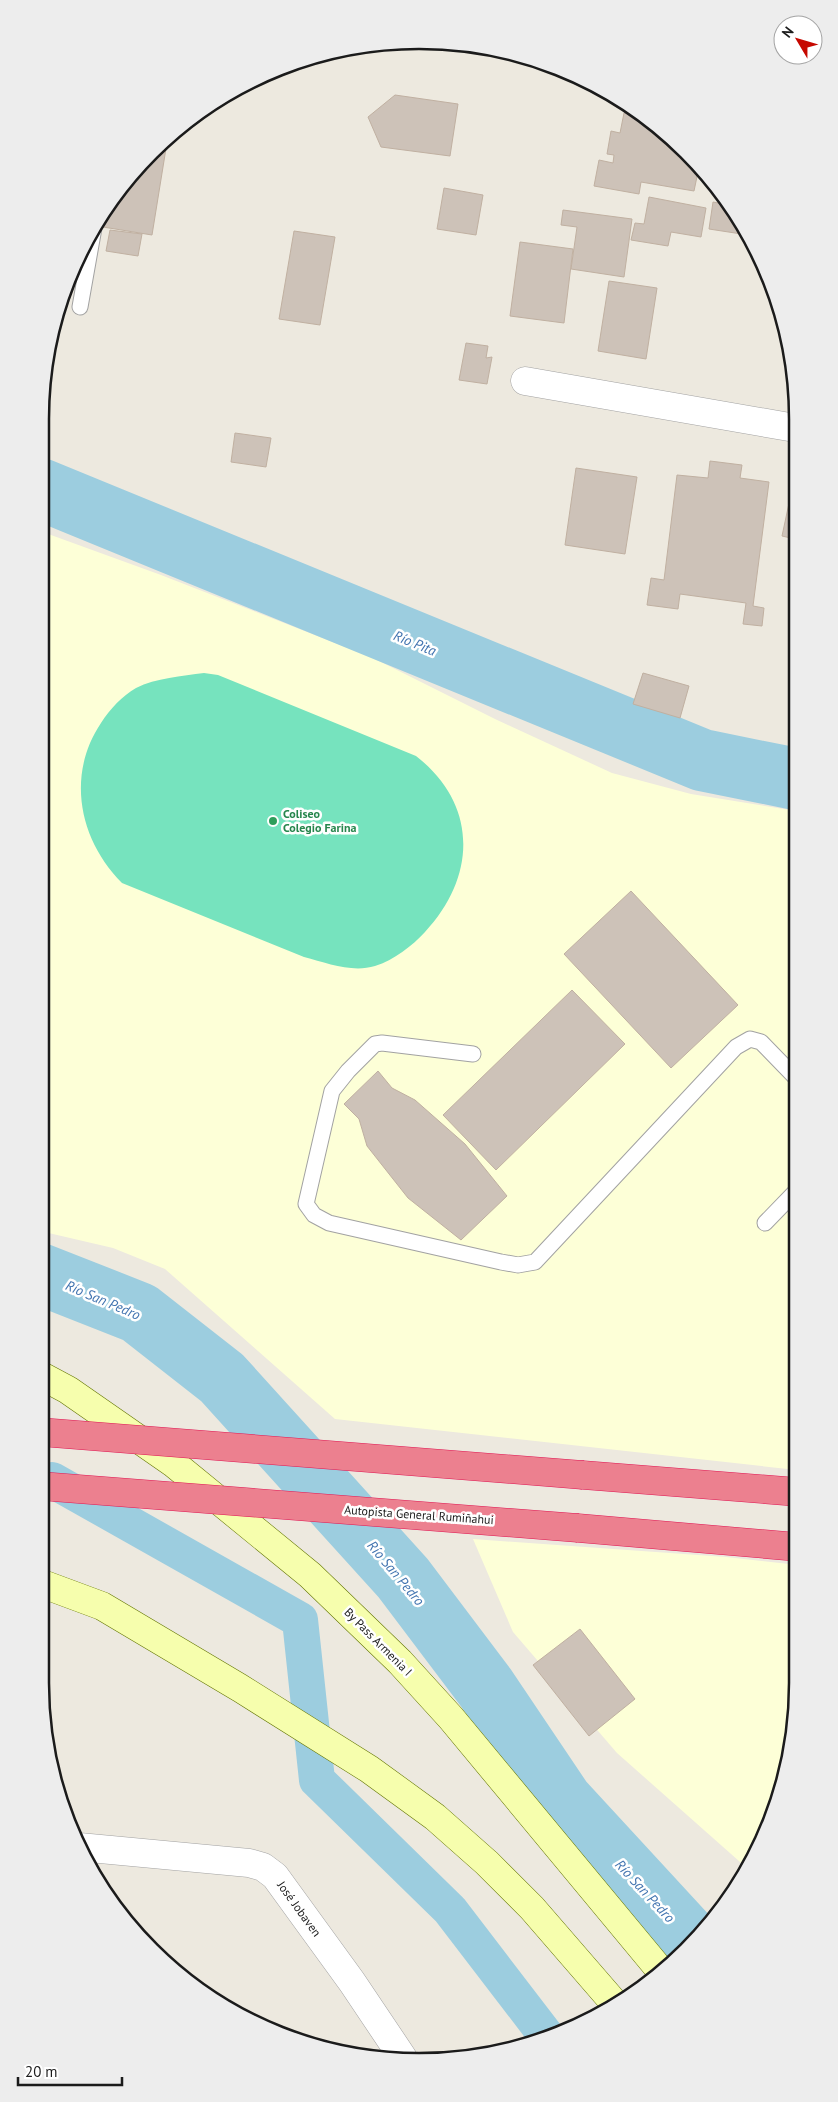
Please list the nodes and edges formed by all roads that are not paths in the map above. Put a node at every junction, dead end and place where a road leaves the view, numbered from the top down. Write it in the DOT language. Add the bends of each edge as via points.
graph roads {
  1 [pos="90,249"];
  2 [pos="80,307"];
  3 [pos="525,381"];
  4 [pos="789,427"];
  5 [pos="473,1054"];
  6 [pos="789,1071"];
  7 [pos="789,1198"];
  8 [pos="765,1223"];
  9 [pos="49,1380"];
  10 [pos="49,1433"];
  11 [pos="49,1487"];
  12 [pos="789,1491"];
  13 [pos="789,1546"];
  14 [pos="49,1586"];
  15 [pos="87,1848"];
  16 [pos="657,1966"];
  17 [pos="611,2000"];
  18 [pos="399,2052"];
  1 -- 2 [label="lane"];
  3 -- 4 [label="street"];
  5 -- 6 [label="lane" via="375,1044 332,1091 306,1204 314,1215 329,1223 501,1262 518,1265 535,1262 736,1047 750,1039 761,1042"];
  7 -- 8 [label="lane"];
  9 -- 16 [label="main road, By Pass Armenia I" via="173,1463 310,1575 400,1662 451,1718"];
  10 -- 12 [label="highway, bridge"];
  11 -- 13 [label="highway, Autopista General Rumiñahui, bridge"];
  14 -- 17 [label="main road" via="102,1606 240,1688 369,1769 435,1817 532,1908"];
  15 -- 18 [label="street, José Jobaven" via="263,1867 275,1876"];
}
